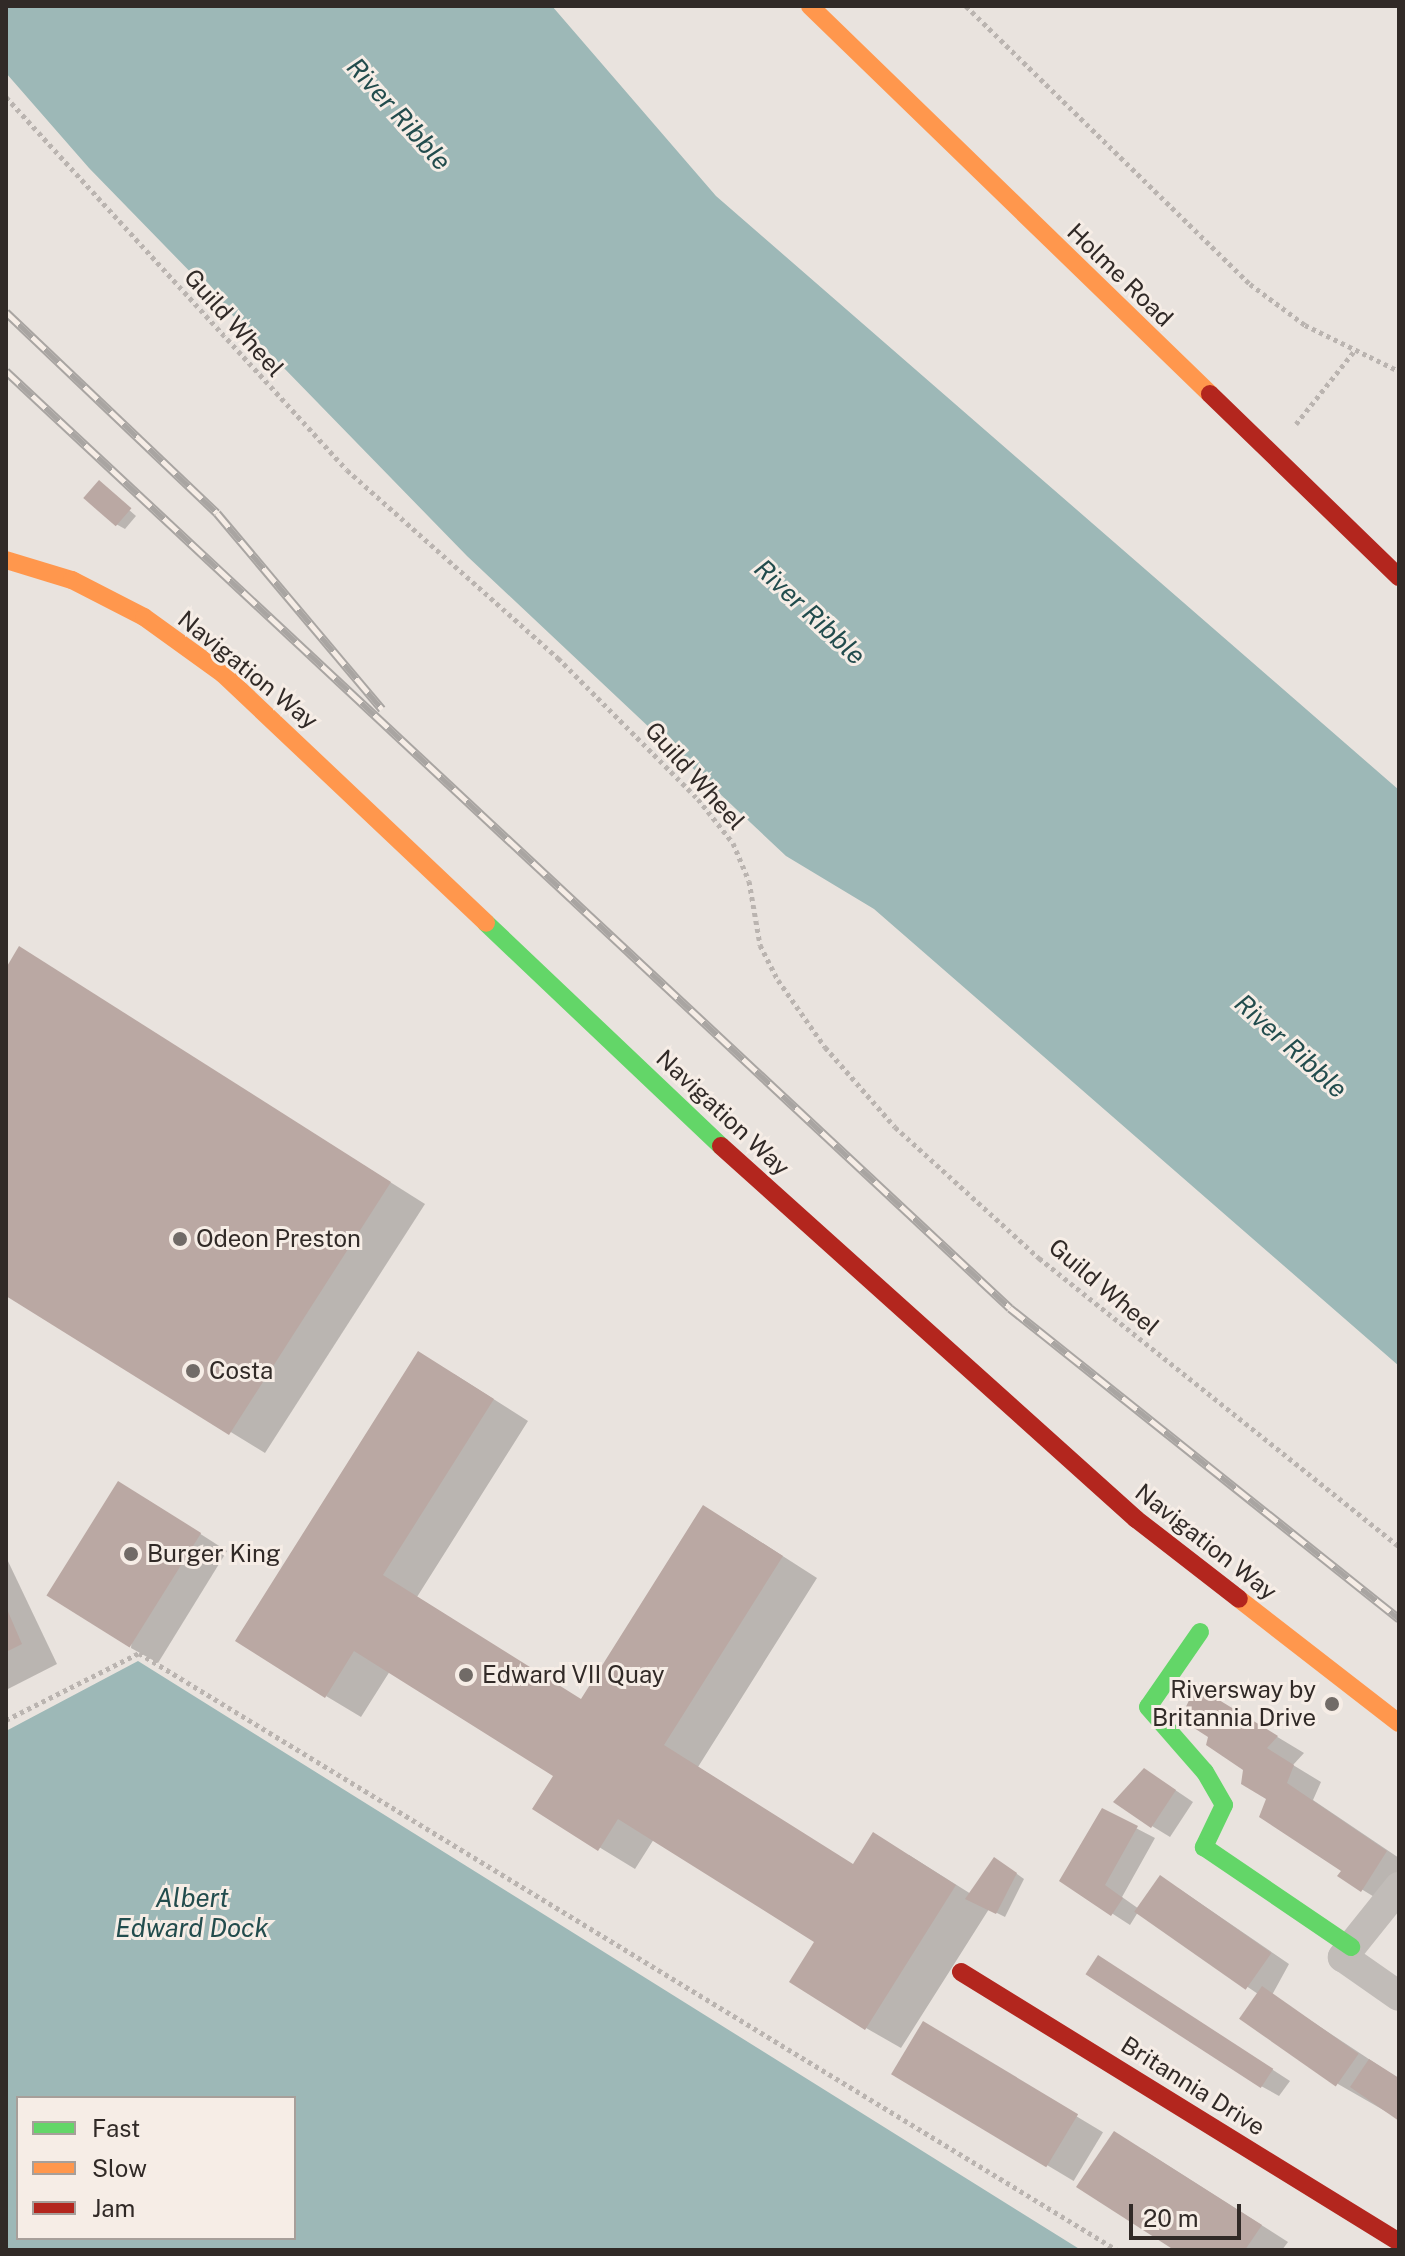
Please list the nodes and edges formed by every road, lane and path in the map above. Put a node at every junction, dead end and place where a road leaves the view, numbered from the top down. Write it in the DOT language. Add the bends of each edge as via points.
graph roads {
  1 [pos="810,6"];
  2 [pos="966,6"];
  3 [pos="6,97"];
  4 [pos="1355,350"];
  5 [pos="1399,371"];
  6 [pos="1271,455"];
  7 [pos="6,560"];
  8 [pos="1399,577"];
  9 [pos="1399,1546"];
  10 [pos="1200,1632"];
  11 [pos="6,1720"];
  12 [pos="1399,1723"];
  13 [pos="1399,1887"];
  14 [pos="1351,1947"];
  15 [pos="961,1972"];
  16 [pos="1399,1996"];
  17 [pos="1399,2242"];
  18 [pos="1117,2250"];
  1 -- 6 [label="street, Holme Road"];
  2 -- 4 [label="path" via="1250,284 1305,325"];
  3 -- 9 [label="path, Guild Wheel" via="347,470 558,658 698,799 733,843 749,881 760,945 778,980 825,1047 895,1127 1039,1258"];
  4 -- 5 [label="path"];
  4 -- 6 [label="path"];
  6 -- 8 [label="street, Holme Road"];
  7 -- 12 [label="street, Navigation Way" via="72,580 144,617 223,674 745,1169 1124,1509"];
  10 -- 14 [label="street" via="1148,1707 1205,1772 1224,1805 1204,1847"];
  11 -- 18 [label="path" via="139,1653"];
  13 -- 14 [label="street"];
  14 -- 16 [label="street" via="1343,1957"];
  15 -- 17 [label="street, Britannia Drive"];
}
